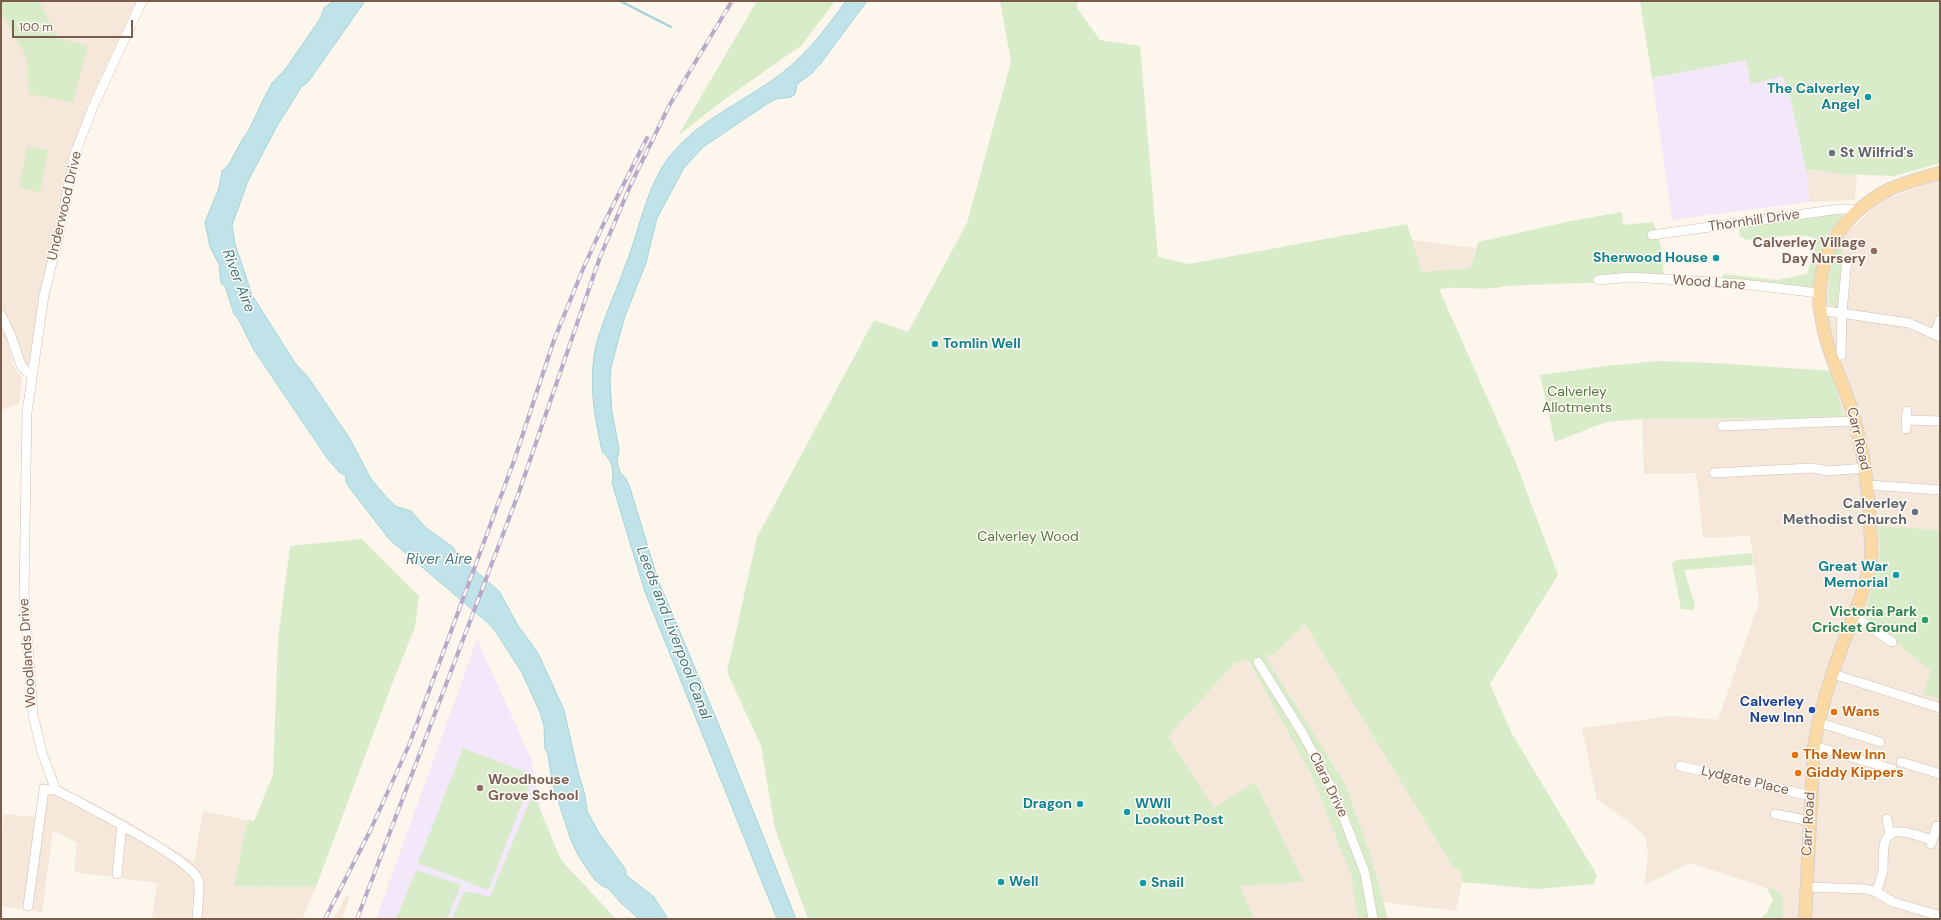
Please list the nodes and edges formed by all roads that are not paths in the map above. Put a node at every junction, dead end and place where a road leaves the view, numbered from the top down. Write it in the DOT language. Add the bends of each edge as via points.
graph roads {
  1 [pos="142,1"];
  2 [pos="1940,173"];
  3 [pos="1856,210"];
  4 [pos="1652,235"];
  5 [pos="1847,259"];
  6 [pos="1598,280"];
  7 [pos="1820,292"];
  8 [pos="1820,310"];
  9 [pos="1842,312"];
  10 [pos="1,315"];
  11 [pos="1940,320"];
  12 [pos="1937,335"];
  13 [pos="1841,355"];
  14 [pos="33,374"];
  15 [pos="1855,421"];
  16 [pos="1940,421"];
  17 [pos="1722,426"];
  18 [pos="1906,429"];
  19 [pos="1865,468"];
  20 [pos="1714,473"];
  21 [pos="1868,485"];
  22 [pos="1940,490"];
  23 [pos="1853,615"];
  24 [pos="1892,642"];
  25 [pos="1258,662"];
  26 [pos="1833,674"];
  27 [pos="1940,708"];
  28 [pos="1818,722"];
  29 [pos="1880,742"];
  30 [pos="1814,746"];
  31 [pos="1901,762"];
  32 [pos="1680,766"];
  33 [pos="1892,769"];
  34 [pos="1940,774"];
  35 [pos="56,790"];
  36 [pos="1811,796"];
  37 [pos="1776,814"];
  38 [pos="1887,820"];
  39 [pos="1810,821"];
  40 [pos="122,825"];
  41 [pos="1937,826"];
  42 [pos="1890,835"];
  43 [pos="117,874"];
  44 [pos="1806,887"];
  45 [pos="1876,892"];
  46 [pos="28,906"];
  47 [pos="1940,916"];
  48 [pos="197,919"];
  49 [pos="1373,919"];
  50 [pos="1805,919"];
  1 -- 14 [label="street, Underwood Drive" via="93,107 74,156 44,295"];
  2 -- 3 [label="main road, Carr Road" via="1885,191"];
  3 -- 4 [label="street, Thornhill Drive" via="1840,209"];
  3 -- 7 [label="main road, Carr Road" via="1834,237 1824,265"];
  5 -- 9 [label="street"];
  6 -- 7 [label="street, Wood Lane" via="1631,277"];
  7 -- 8 [label="main road, Carr Road"];
  8 -- 9 [label="street"];
  8 -- 15 [label="main road, Carr Road" via="1824,332"];
  9 -- 12 [label="street" via="1909,323"];
  9 -- 13 [label="street"];
  10 -- 14 [label="street" via="21,365 26,372"];
  11 -- 12 [label="street"];
  14 -- 35 [label="street, Woodlands Drive" via="27,412 24,593 33,714 42,753"];
  15 -- 17 [label="street"];
  15 -- 19 [label="main road, Carr Road"];
  16 -- 18 [label="street" via="1907,415"];
  19 -- 20 [label="street"];
  19 -- 21 [label="main road, Carr Road"];
  21 -- 22 [label="street"];
  21 -- 23 [label="main road, Carr Road" via="1871,554 1867,575"];
  23 -- 24 [label="street"];
  23 -- 26 [label="main road, Carr Road"];
  25 -- 49 [label="street, Clara Drive" via="1303,734 1334,792 1365,873"];
  26 -- 27 [label="street"];
  26 -- 28 [label="main road, Carr Road"];
  28 -- 29 [label="street"];
  28 -- 30 [label="main road, Carr Road"];
  30 -- 33 [label="street"];
  30 -- 36 [label="main road, Carr Road"];
  31 -- 34 [label="street"];
  32 -- 36 [label="street, Lydgate Place"];
  35 -- 40 [label="street"];
  35 -- 46 [label="street" via="44,789"];
  36 -- 39 [label="main road, Carr Road"];
  37 -- 39 [label="street"];
  38 -- 42 [label="street"];
  39 -- 44 [label="main road, Carr Road"];
  40 -- 43 [label="street"];
  40 -- 48 [label="street" via="190,869 198,880"];
  41 -- 42 [label="street" via="1931,842 1901,832"];
  42 -- 45 [label="street" via="1884,847 1883,872"];
  44 -- 45 [label="street" via="1866,889"];
  44 -- 50 [label="main road, Carr Road"];
  45 -- 47 [label="street" via="1893,902"];
}
